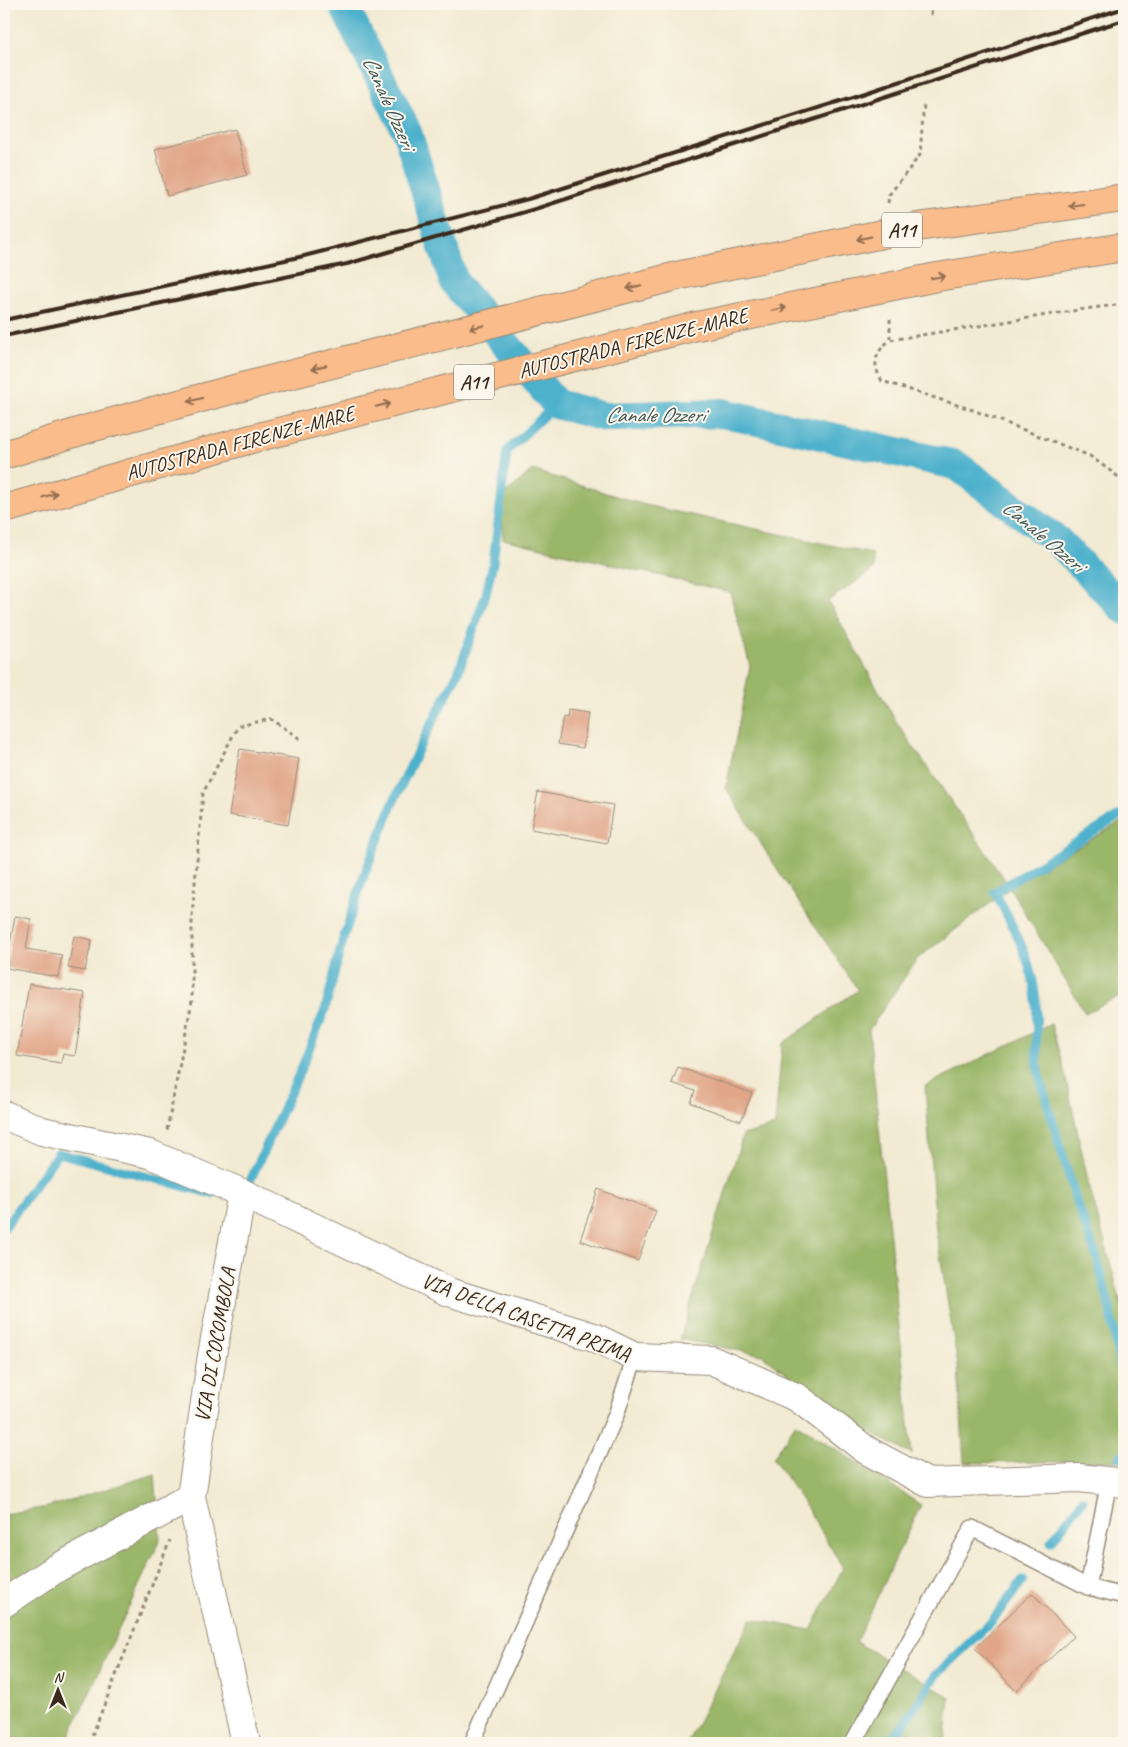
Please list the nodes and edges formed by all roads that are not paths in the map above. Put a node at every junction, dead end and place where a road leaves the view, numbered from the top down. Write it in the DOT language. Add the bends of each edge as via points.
graph roads {
  1 [pos="1124,198"];
  2 [pos="1124,247"];
  3 [pos="4,455"];
  4 [pos="4,509"];
  5 [pos="4,1114"];
  6 [pos="242,1194"];
  7 [pos="635,1357"];
  8 [pos="1117,1482"];
  9 [pos="191,1497"];
  10 [pos="1088,1587"];
  11 [pos="1124,1596"];
  12 [pos="4,1602"];
  13 [pos="246,1743"];
  14 [pos="472,1743"];
  15 [pos="853,1743"];
  1 -- 3 [label="highway, A11, one-way" via="916,227 681,275 242,387"];
  4 -- 2 [label="highway, AUTOSTRADA FIRENZE-MARE / A11, one-way" via="251,438 697,326 937,277"];
  5 -- 6 [label="street" via="42,1131 150,1154"];
  6 -- 7 [label="street, VIA DELLA CASETTA PRIMA" via="449,1292 594,1337"];
  6 -- 9 [label="street, VIA DI COCOMBOLA" via="212,1355"];
  7 -- 8 [label="street, VIA DELLA CASETTA PRIMA" via="711,1360 798,1398 866,1450 928,1484 1079,1478"];
  7 -- 14 [label="lane" via="616,1415"];
  8 -- 10 [label="lane"];
  9 -- 12 [label="street" via="57,1568"];
  9 -- 13 [label="street, VIA DI COCOMBOLA"];
  10 -- 11 [label="lane"];
  10 -- 15 [label="lane" via="972,1528"];
}
